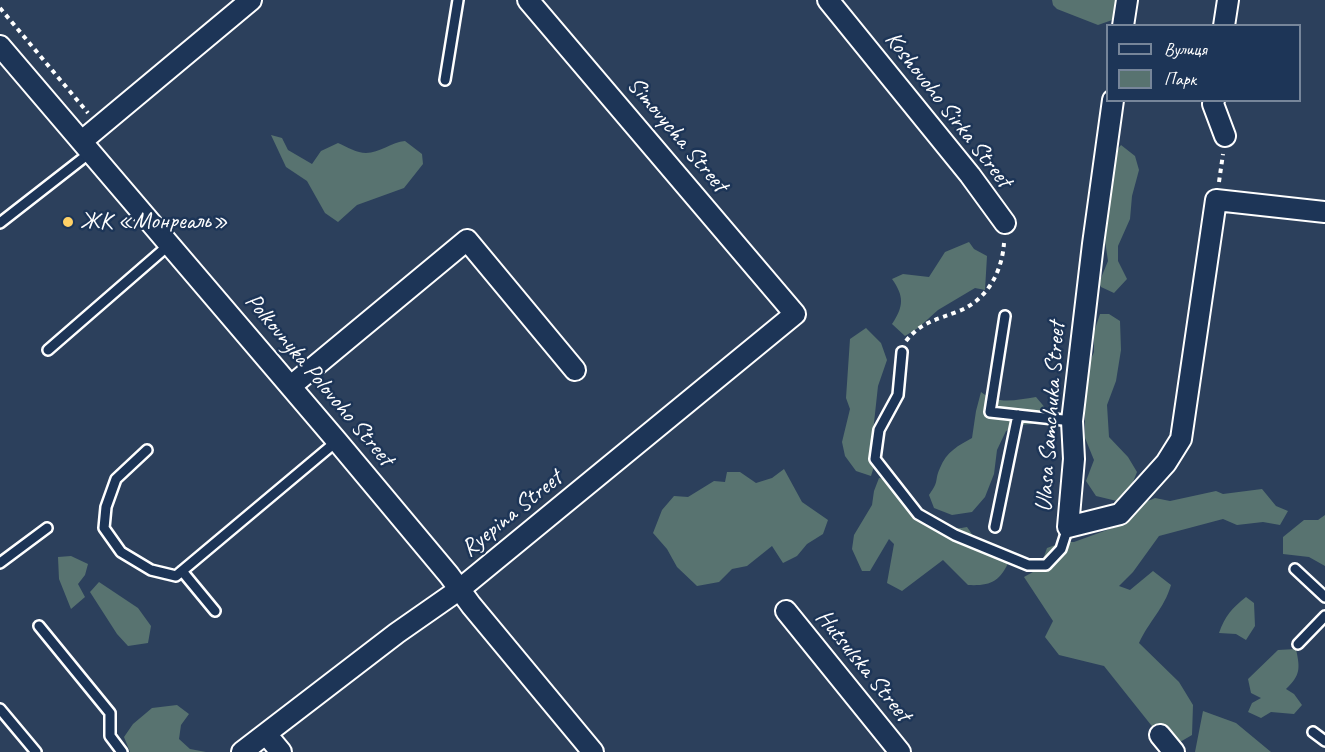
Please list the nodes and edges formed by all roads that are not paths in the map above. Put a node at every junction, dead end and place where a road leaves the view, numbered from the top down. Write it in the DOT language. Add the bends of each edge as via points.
graph roads {
  1 [pos="251,0"];
  2 [pos="458,0"];
  3 [pos="528,0"];
  4 [pos="828,0"];
  5 [pos="1127,0"];
  6 [pos="1228,0"];
  7 [pos="1123,24"];
  8 [pos="1224,24"];
  9 [pos="0,46"];
  10 [pos="445,80"];
  11 [pos="1113,102"];
  12 [pos="1214,102"];
  13 [pos="1226,136"];
  14 [pos="86,146"];
  15 [pos="1325,212"];
  16 [pos="1005,223"];
  17 [pos="0,224"];
  18 [pos="170,244"];
  19 [pos="786,303"];
  20 [pos="1005,316"];
  21 [pos="48,350"];
  22 [pos="902,352"];
  23 [pos="575,370"];
  24 [pos="291,386"];
  25 [pos="1018,415"];
  26 [pos="1072,421"];
  27 [pos="337,441"];
  28 [pos="147,450"];
  29 [pos="995,527"];
  30 [pos="1068,527"];
  31 [pos="46,528"];
  32 [pos="0,563"];
  33 [pos="1295,568"];
  34 [pos="182,571"];
  35 [pos="460,589"];
  36 [pos="1325,597"];
  37 [pos="215,611"];
  38 [pos="786,611"];
  39 [pos="1325,616"];
  40 [pos="39,626"];
  41 [pos="1298,644"];
  42 [pos="0,709"];
  43 [pos="1313,732"];
  44 [pos="266,734"];
  45 [pos="1160,735"];
  46 [pos="1325,741"];
  47 [pos="36,752"];
  48 [pos="122,752"];
  49 [pos="242,752"];
  50 [pos="281,752"];
  51 [pos="593,752"];
  52 [pos="900,752"];
  53 [pos="1174,752"];
  1 -- 14 [label="street" via="99,126"];
  2 -- 10 [label="lane"];
  3 -- 19 [label="street, Simovycha Street"];
  4 -- 16 [label="street, Koshovoho Sirka Street"];
  5 -- 7 [label="street"];
  6 -- 8 [label="street"];
  9 -- 14 [label="street, Polkovnyka Polovoho Street"];
  11 -- 26 [label="street, Ulasa Samchuka Street"];
  12 -- 13 [label="street"];
  14 -- 17 [label="lane"];
  14 -- 18 [label="street, Polkovnyka Polovoho Street"];
  15 -- 30 [label="street, Ulasa Samchuka Street" via="1216,200 1181,439 1166,463 1120,513"];
  18 -- 21 [label="lane"];
  18 -- 24 [label="street, Polkovnyka Polovoho Street"];
  19 -- 35 [label="street, Ryepina Street" via="795,314"];
  20 -- 25 [label="lane" via="990,412"];
  22 -- 30 [label="lane" via="898,395 879,430 875,459 918,514 955,535 1028,565 1046,565 1061,549"];
  23 -- 24 [label="street" via="467,240"];
  24 -- 27 [label="street, Polkovnyka Polovoho Street"];
  25 -- 26 [label="lane"];
  25 -- 29 [label="lane"];
  26 -- 30 [label="street, Ulasa Samchuka Street" via="1074,459"];
  27 -- 34 [label="lane"];
  27 -- 35 [label="street, Polkovnyka Polovoho Street"];
  28 -- 34 [label="lane" via="116,479 106,507 104,528 121,552 151,570 176,576"];
  31 -- 32 [label="lane"];
  33 -- 36 [label="lane"];
  34 -- 37 [label="lane"];
  35 -- 44 [label="street, Ryepina Street"];
  35 -- 51 [label="street, Polkovnyka Polovoho Street"];
  38 -- 52 [label="street, Hutsulska Street"];
  39 -- 41 [label="lane"];
  40 -- 48 [label="lane" via="110,713 110,736"];
  42 -- 47 [label="lane"];
  43 -- 46 [label="lane"];
  44 -- 49 [label="street, Ryepina Street"];
  44 -- 50 [label="street"];
  45 -- 53 [label="street"];
}
